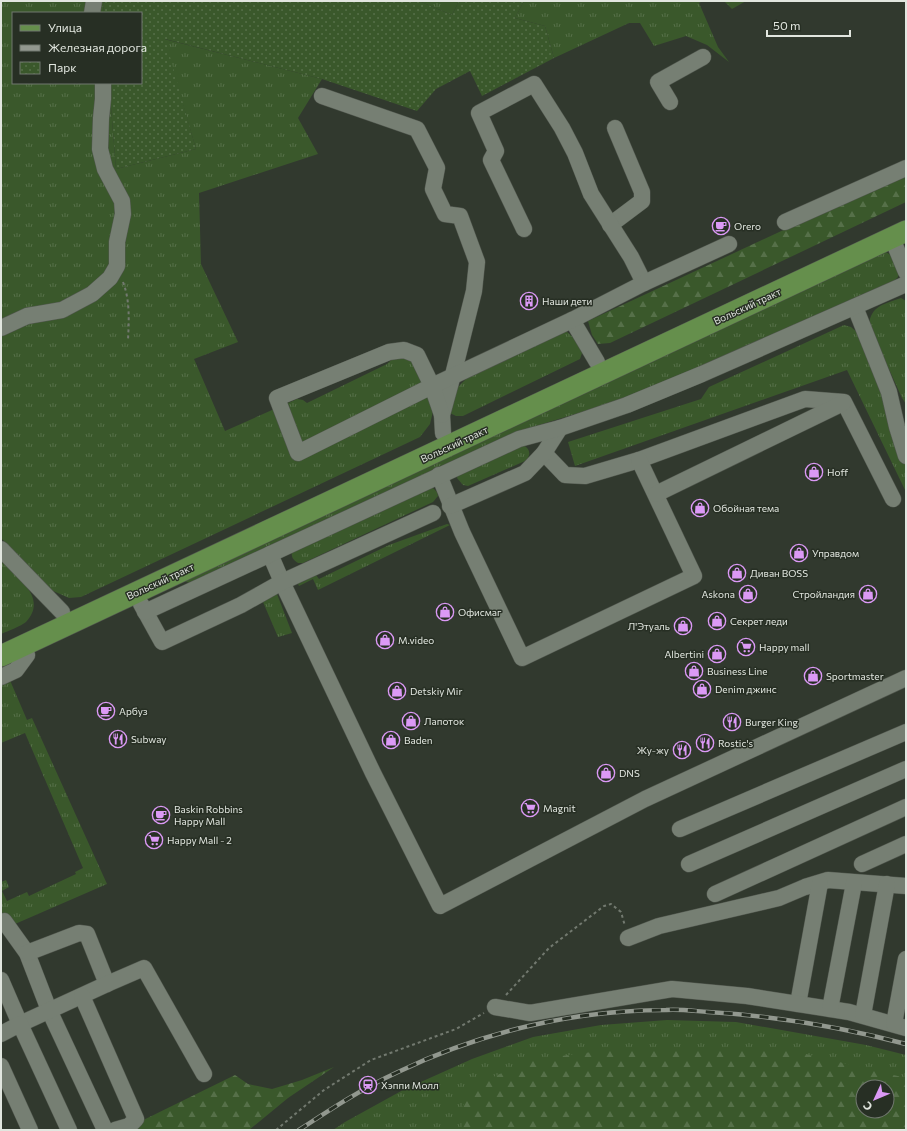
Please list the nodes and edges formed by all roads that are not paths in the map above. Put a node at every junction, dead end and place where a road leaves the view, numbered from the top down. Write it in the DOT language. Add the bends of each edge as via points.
graph roads {
  1 [pos="94,1"];
  2 [pos="92,12"];
  3 [pos="703,57"];
  4 [pos="103,84"];
  5 [pos="322,96"];
  6 [pos="670,102"];
  7 [pos="615,128"];
  8 [pos="906,168"];
  9 [pos="906,217"];
  10 [pos="785,222"];
  11 [pos="610,225"];
  12 [pos="524,229"];
  13 [pos="899,234"];
  14 [pos="729,244"];
  15 [pos="906,272"];
  16 [pos="644,283"];
  17 [pos="906,284"];
  18 [pos="855,307"];
  19 [pos="572,320"];
  20 [pos="1,328"];
  21 [pos="597,362"];
  22 [pos="453,375"];
  23 [pos="432,386"];
  24 [pos="889,392"];
  25 [pos="844,402"];
  26 [pos="906,417"];
  27 [pos="443,424"];
  28 [pos="560,428"];
  29 [pos="544,453"];
  30 [pos="906,456"];
  31 [pos="639,460"];
  32 [pos="439,475"];
  33 [pos="656,494"];
  34 [pos="893,499"];
  35 [pos="450,506"];
  36 [pos="433,513"];
  37 [pos="1,548"];
  38 [pos="270,554"];
  39 [pos="282,582"];
  40 [pos="136,593"];
  41 [pos="62,612"];
  42 [pos="145,612"];
  43 [pos="1,641"];
  44 [pos="24,645"];
  45 [pos="1,656"];
  46 [pos="1,677"];
  47 [pos="906,678"];
  48 [pos="906,732"];
  49 [pos="906,768"];
  50 [pos="906,807"];
  51 [pos="680,829"];
  52 [pos="906,844"];
  53 [pos="689,864"];
  54 [pos="862,864"];
  55 [pos="820,883"];
  56 [pos="854,883"];
  57 [pos="888,884"];
  58 [pos="906,886"];
  59 [pos="715,894"];
  60 [pos="1,922"];
  61 [pos="628,938"];
  62 [pos="27,953"];
  63 [pos="906,959"];
  64 [pos="1,980"];
  65 [pos="107,984"];
  66 [pos="82,996"];
  67 [pos="798,1004"];
  68 [pos="495,1007"];
  69 [pos="830,1009"];
  70 [pos="49,1010"];
  71 [pos="863,1015"];
  72 [pos="20,1024"];
  73 [pos="900,1026"];
  74 [pos="1,1034"];
  75 [pos="1,1066"];
  76 [pos="204,1074"];
  77 [pos="30,1130"];
  78 [pos="69,1130"];
  79 [pos="105,1130"];
  80 [pos="114,1130"];
  1 -- 2 [label="street"];
  3 -- 6 [label="street" via="658,82"];
  4 -- 20 [label="street" via="100,149 105,169 122,201 117,266 110,278 92,294 62,310 27,316"];
  5 -- 22 [label="street" via="416,130 437,168 433,189 445,214 460,216 477,262 474,291"];
  7 -- 11 [label="street" via="642,192 642,201"];
  8 -- 10 [label="street"];
  9 -- 21 [label="main road, Вольский тракт"];
  11 -- 12 [label="street" via="591,194 562,128 534,84 479,113 496,151 491,160"];
  11 -- 16 [label="street"];
  13 -- 15 [label="street"];
  13 -- 40 [label="main road, Вольский тракт"];
  14 -- 16 [label="street"];
  16 -- 19 [label="street"];
  17 -- 18 [label="street"];
  18 -- 24 [label="street"];
  18 -- 28 [label="street" via="627,405"];
  19 -- 21 [label="street"];
  19 -- 22 [label="street"];
  21 -- 27 [label="main road, Вольский тракт"];
  22 -- 23 [label="street"];
  22 -- 27 [label="street"];
  23 -- 23 [label="street" via="298,453 277,398 389,352 404,350 417,355"];
  23 -- 27 [label="street"];
  24 -- 26 [label="street"];
  24 -- 30 [label="street"];
  25 -- 31 [label="street" via="805,399"];
  25 -- 33 [label="street"];
  25 -- 34 [label="street"];
  27 -- 41 [label="main road, Вольский тракт" via="251,526"];
  28 -- 29 [label="street"];
  28 -- 32 [label="street" via="519,439"];
  29 -- 31 [label="street" via="565,475 585,476"];
  29 -- 35 [label="street" via="525,473"];
  31 -- 33 [label="street"];
  32 -- 35 [label="street"];
  32 -- 38 [label="street"];
  33 -- 35 [label="street" via="694,576 522,658"];
  36 -- 39 [label="street"];
  37 -- 41 [label="street"];
  38 -- 39 [label="street"];
  38 -- 42 [label="street"];
  39 -- 42 [label="street" via="241,605 162,642"];
  39 -- 47 [label="street" via="440,906 645,799"];
  40 -- 42 [label="street"];
  40 -- 44 [label="main road, Вольский тракт"];
  41 -- 43 [label="main road, Вольский тракт"];
  44 -- 45 [label="main road, Вольский тракт"];
  44 -- 46 [label="street" via="27,655 16,670"];
  48 -- 51 [label="street"];
  49 -- 53 [label="street"];
  50 -- 59 [label="street"];
  52 -- 54 [label="street"];
  55 -- 56 [label="street" via="828,880"];
  55 -- 61 [label="street" via="779,898 659,926"];
  55 -- 67 [label="street"];
  56 -- 57 [label="street"];
  56 -- 69 [label="street"];
  57 -- 58 [label="street"];
  57 -- 71 [label="street"];
  60 -- 62 [label="street" via="4,921"];
  62 -- 65 [label="street" via="79,933 87,934"];
  62 -- 70 [label="street"];
  63 -- 73 [label="street"];
  64 -- 72 [label="street"];
  65 -- 66 [label="street"];
  65 -- 76 [label="street" via="144,968"];
  66 -- 70 [label="street"];
  66 -- 80 [label="street" via="136,1119 130,1126"];
  67 -- 68 [label="street" via="672,989 530,1013"];
  67 -- 69 [label="street"];
  69 -- 71 [label="street"];
  70 -- 72 [label="street"];
  70 -- 79 [label="street"];
  71 -- 73 [label="street"];
  72 -- 74 [label="street"];
  72 -- 78 [label="street"];
  75 -- 77 [label="street"];
}
